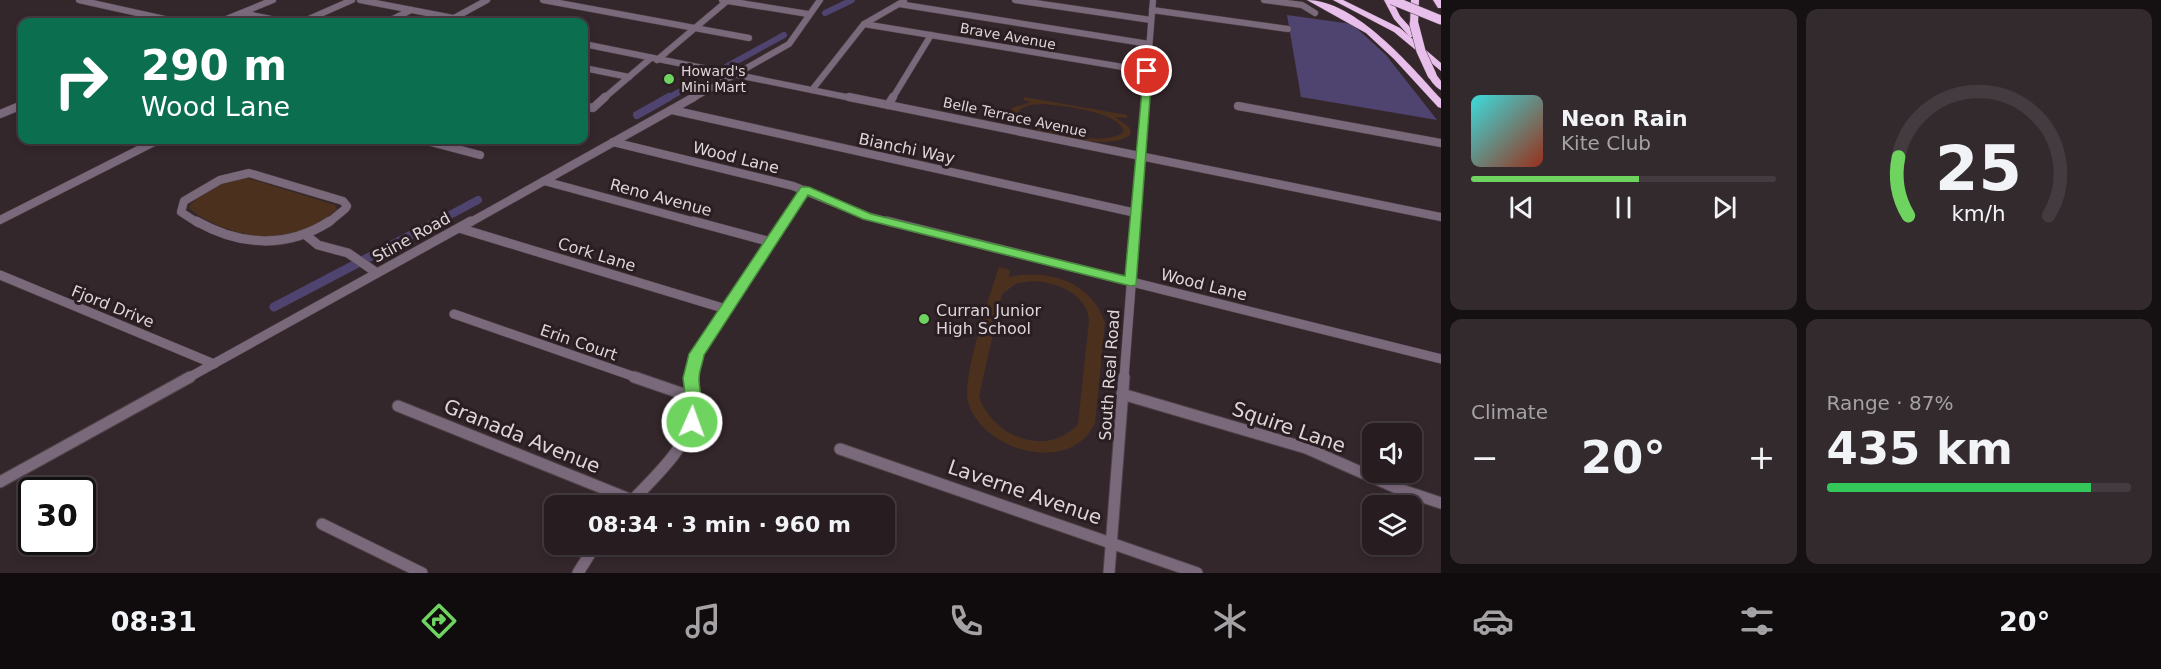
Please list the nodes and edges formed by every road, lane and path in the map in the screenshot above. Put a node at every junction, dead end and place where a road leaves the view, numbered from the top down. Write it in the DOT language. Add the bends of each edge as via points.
graph roads {
  1 [pos="79,0"];
  2 [pos="273,0"];
  3 [pos="352,0"];
  4 [pos="360,0"];
  5 [pos="487,0"];
  6 [pos="543,0"];
  7 [pos="725,0"];
  8 [pos="820,0"];
  9 [pos="906,0"];
  10 [pos="1015,0"];
  11 [pos="1153,0"];
  12 [pos="1264,0"];
  13 [pos="1311,0"];
  14 [pos="1337,0"];
  15 [pos="1390,0"];
  16 [pos="1415,0"];
  17 [pos="1437,0"];
  18 [pos="899,4"];
  19 [pos="1441,6"];
  20 [pos="1152,9"];
  21 [pos="411,10"];
  22 [pos="242,13"];
  23 [pos="1315,13"];
  24 [pos="808,14"];
  25 [pos="160,18"];
  26 [pos="229,18"];
  27 [pos="266,18"];
  28 [pos="311,18"];
  29 [pos="395,18"];
  30 [pos="454,18"];
  31 [pos="1151,20"];
  32 [pos="1441,21"];
  33 [pos="864,24"];
  34 [pos="695,28"];
  35 [pos="1288,29"];
  36 [pos="931,35"];
  37 [pos="749,38"];
  38 [pos="1149,44"];
  39 [pos="588,45"];
  40 [pos="593,46"];
  41 [pos="588,50"];
  42 [pos="654,59"];
  43 [pos="1441,62"];
  44 [pos="1441,68"];
  45 [pos="588,69"];
  46 [pos="1147,71"];
  47 [pos="735,75"];
  48 [pos="629,77"];
  49 [pos="1441,87"];
  50 [pos="812,90"];
  51 [pos="888,105"];
  52 [pos="1441,105"];
  53 [pos="588,106"];
  54 [pos="1238,106"];
  55 [pos="18,107"];
  56 [pos="672,110"];
  57 [pos="0,114"];
  58 [pos="613,142"];
  59 [pos="1441,143"];
  60 [pos="150,144"];
  61 [pos="438,144"];
  62 [pos="480,155"];
  63 [pos="1140,157"];
  64 [pos="544,181"];
  65 [pos="805,189"];
  66 [pos="1136,213"];
  67 [pos="1441,217"];
  68 [pos="0,220"];
  69 [pos="459,228"];
  70 [pos="307,236"];
  71 [pos="771,242"];
  72 [pos="377,273"];
  73 [pos="0,275"];
  74 [pos="1131,282"];
  75 [pos="726,309"];
  76 [pos="454,314"];
  77 [pos="1441,359"];
  78 [pos="214,364"];
  79 [pos="1122,394"];
  80 [pos="695,398"];
  81 [pos="398,406"];
  82 [pos="840,449"];
  83 [pos="0,482"];
  84 [pos="610,495"];
  85 [pos="636,495"];
  86 [pos="1441,503"];
  87 [pos="322,524"];
  88 [pos="1111,543"];
  89 [pos="589,555"];
  90 [pos="422,573"];
  91 [pos="578,573"];
  92 [pos="1109,573"];
  93 [pos="1197,573"];
  1 -- 25 [label="street"];
  2 -- 22 [label="street"];
  3 -- 28 [label="street"];
  4 -- 21 [label="street"];
  5 -- 30 [label="street"];
  6 -- 34 [label="street"];
  7 -- 24 [label="street"];
  7 -- 34 [label="street"];
  8 -- 24 [label="street, Stine Road"];
  9 -- 18 [label="street"];
  10 -- 31 [label="street"];
  11 -- 20 [label="street, South Real Road"];
  12 -- 23 [label="street" via="1302,5"];
  13 -- 52 [label="highway" via="1377,36"];
  14 -- 44 [label="highway" via="1397,30"];
  15 -- 32 [label="highway, bridge"];
  15 -- 43 [label="highway" via="1397,17"];
  16 -- 49 [label="highway, bridge" via="1414,24 1421,51"];
  17 -- 19 [label="highway"];
  18 -- 33 [label="street"];
  18 -- 38 [label="street"];
  20 -- 31 [label="street, South Real Road"];
  20 -- 35 [label="street"];
  21 -- 29 [label="street"];
  21 -- 30 [label="street"];
  22 -- 26 [label="street"];
  22 -- 27 [label="street"];
  24 -- 47 [label="street, Stine Road" via="794,40"];
  31 -- 38 [label="street, South Real Road"];
  33 -- 36 [label="street, Brave Avenue"];
  33 -- 50 [label="street"];
  34 -- 37 [label="street"];
  34 -- 42 [label="street"];
  36 -- 46 [label="street, Brave Avenue"];
  36 -- 51 [label="street"];
  38 -- 46 [label="street, South Real Road"];
  39 -- 40 [label="street, Belle Terrace Avenue"];
  40 -- 41 [label="street"];
  40 -- 42 [label="street, Belle Terrace Avenue"];
  42 -- 47 [label="street, Belle Terrace Avenue"];
  42 -- 48 [label="street"];
  45 -- 48 [label="street"];
  46 -- 63 [label="street, South Real Road"];
  47 -- 50 [label="street, Belle Terrace Avenue"];
  47 -- 56 [label="street, Stine Road"];
  48 -- 53 [label="street" via="593,108"];
  50 -- 51 [label="street, Belle Terrace Avenue"];
  51 -- 63 [label="street, Belle Terrace Avenue"];
  54 -- 59 [label="street"];
  55 -- 57 [label="street"];
  56 -- 58 [label="street, Stine Road"];
  56 -- 66 [label="street, Bianchi Way"];
  58 -- 64 [label="street, Stine Road"];
  58 -- 65 [label="street, Wood Lane"];
  60 -- 68 [label="street"];
  61 -- 62 [label="street"];
  63 -- 66 [label="street, South Real Road"];
  63 -- 67 [label="street, Belle Terrace Avenue"];
  64 -- 69 [label="street, Stine Road"];
  64 -- 71 [label="street, Reno Avenue"];
  65 -- 71 [label="street"];
  65 -- 74 [label="street, Wood Lane" via="867,216"];
  66 -- 74 [label="street, South Real Road"];
  69 -- 72 [label="street, Stine Road"];
  69 -- 75 [label="street, Cork Lane"];
  70 -- 70 [label="street" via="342,213 346,203 249,173 220,180 184,201 180,209 205,226 258,243"];
  70 -- 72 [label="street" via="318,245 342,250"];
  71 -- 75 [label="street"];
  72 -- 78 [label="street, Stine Road"];
  73 -- 78 [label="street, Fjord Drive"];
  74 -- 77 [label="street, Wood Lane"];
  74 -- 79 [label="street, South Real Road"];
  75 -- 80 [label="street" via="693,365"];
  76 -- 80 [label="street, Erin Court"];
  78 -- 83 [label="street, Stine Road"];
  79 -- 86 [label="street, Squire Lane" via="1306,448"];
  79 -- 88 [label="street, South Real Road"];
  80 -- 85 [label="street" via="688,432"];
  81 -- 84 [label="street, Granada Avenue"];
  82 -- 88 [label="street, Laverne Avenue"];
  87 -- 90 [label="street"];
  88 -- 92 [label="street, South Real Road"];
  88 -- 93 [label="street, Laverne Avenue"];
  89 -- 91 [label="street"];
}
